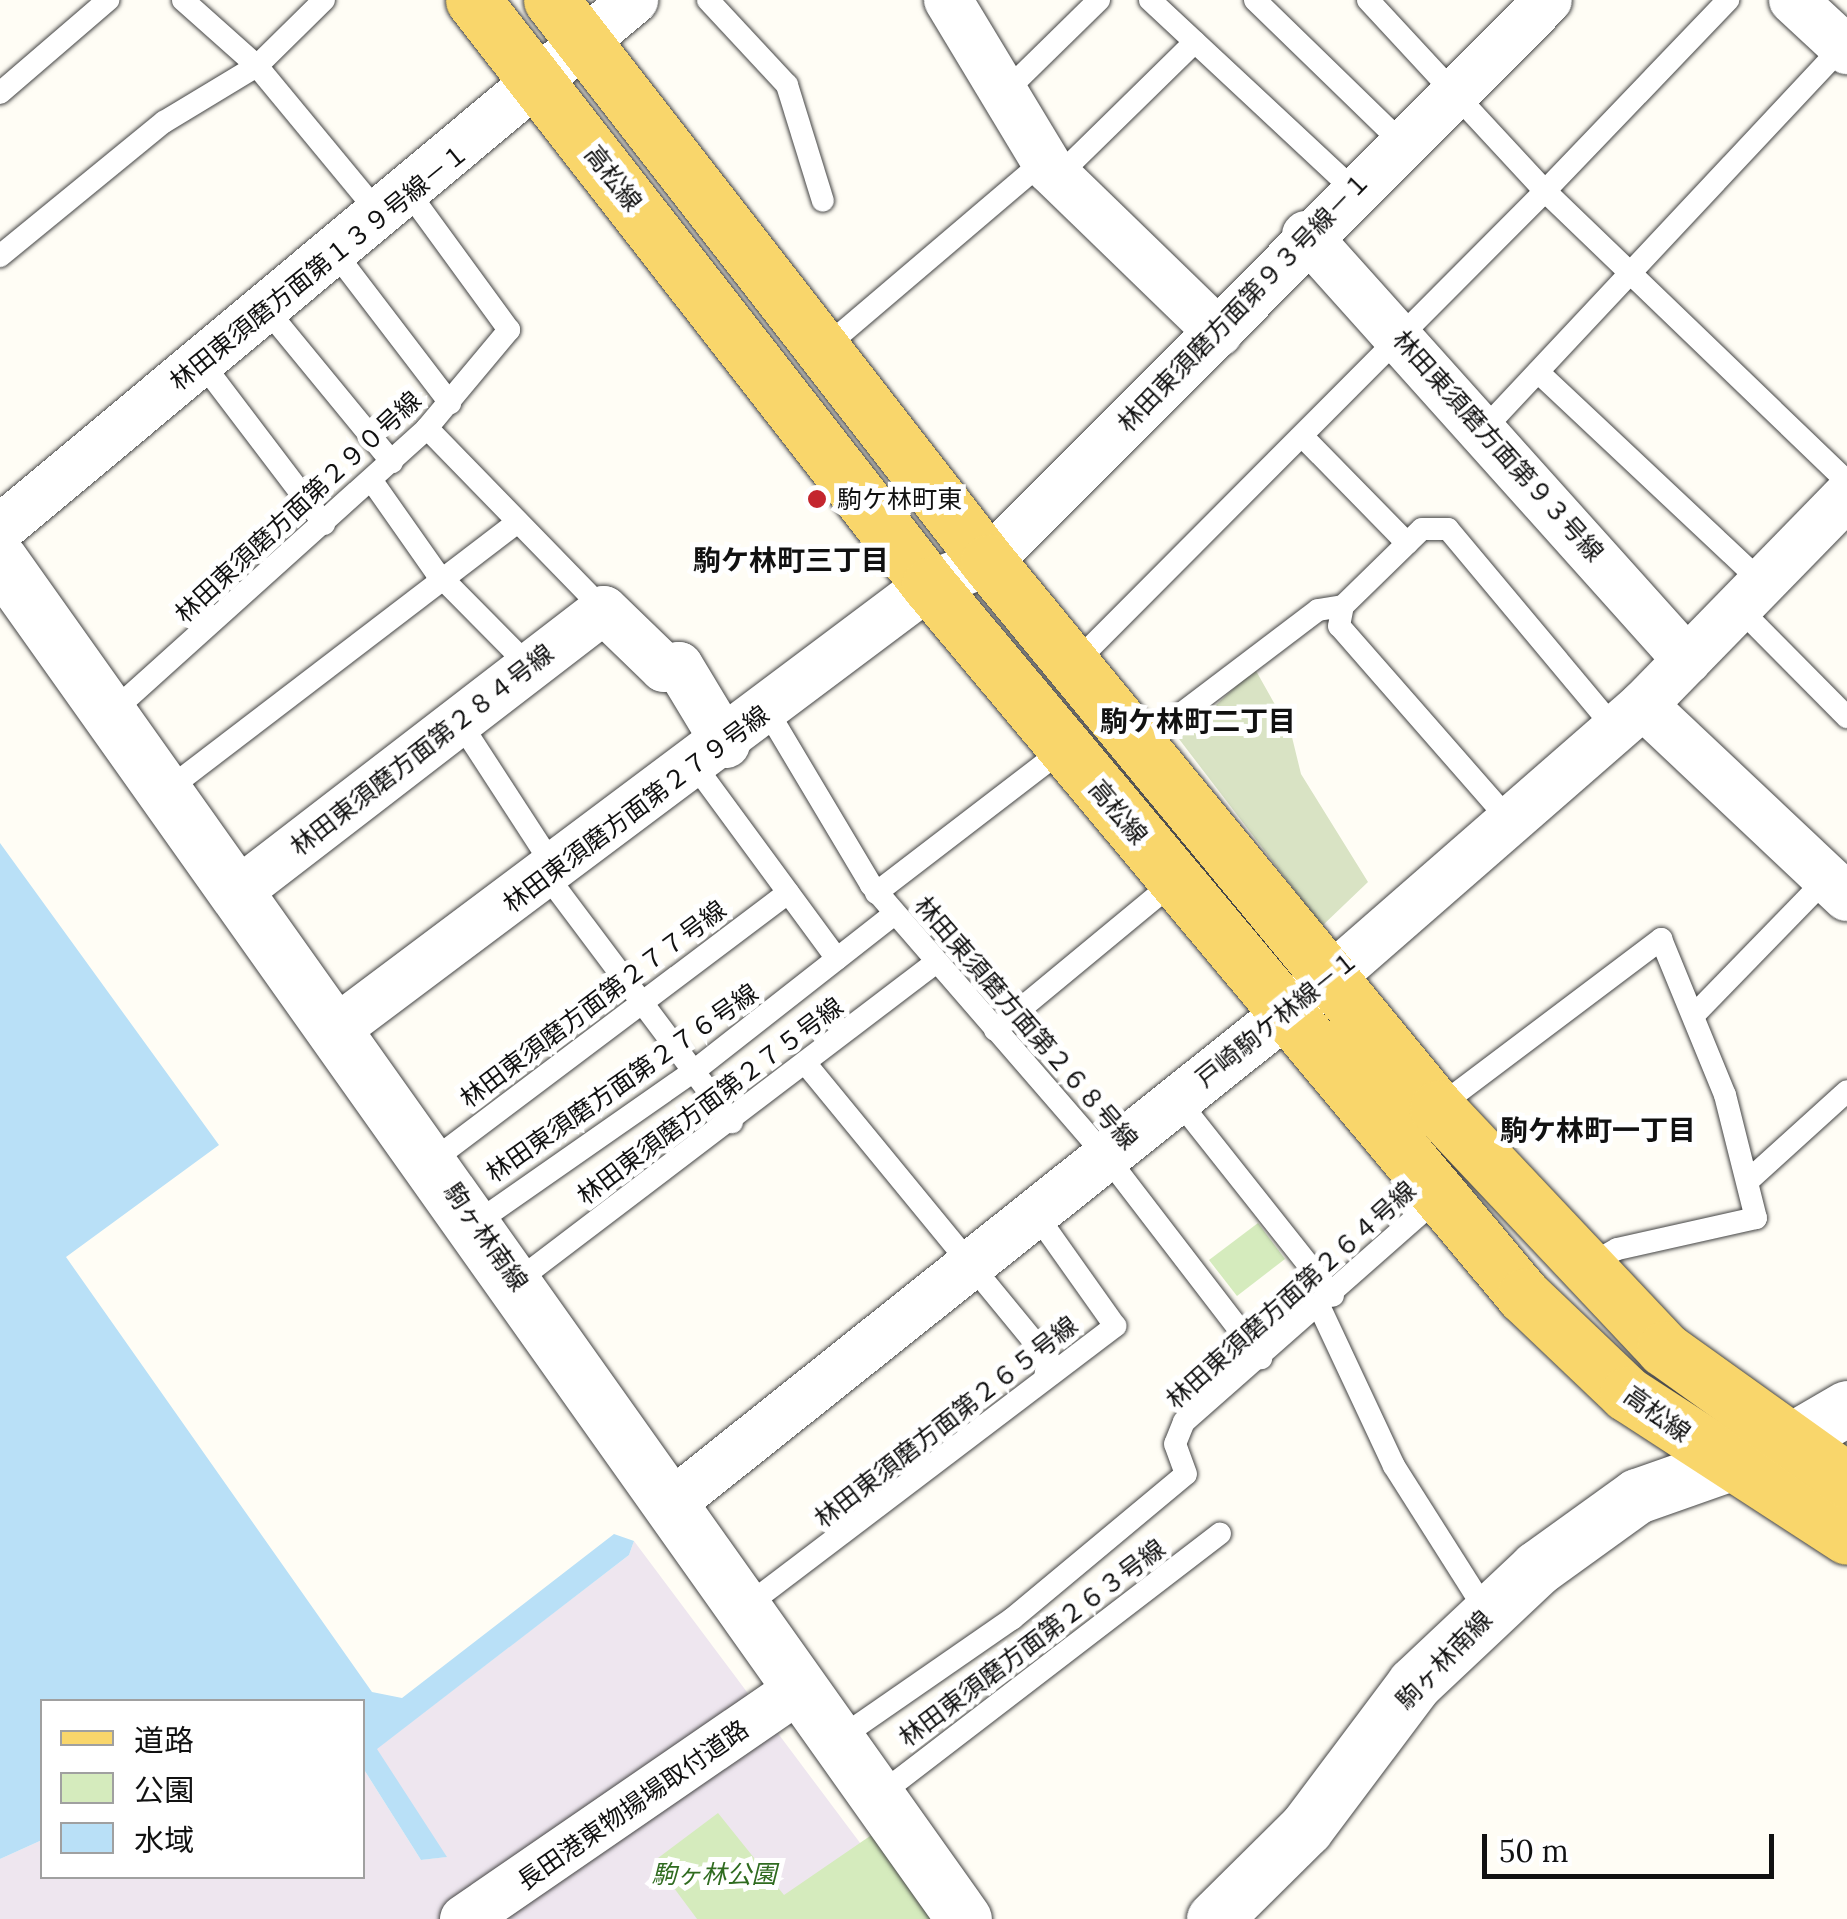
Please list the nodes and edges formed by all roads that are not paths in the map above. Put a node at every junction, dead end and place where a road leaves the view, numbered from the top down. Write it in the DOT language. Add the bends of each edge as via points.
graph roads {
  1 [pos="108,0"];
  2 [pos="183,0"];
  3 [pos="324,0"];
  4 [pos="474,0"];
  5 [pos="551,0"];
  6 [pos="634,0"];
  7 [pos="708,0"];
  8 [pos="948,0"];
  9 [pos="1100,0"];
  10 [pos="1150,0"];
  11 [pos="1255,0"];
  12 [pos="1368,0"];
  13 [pos="1548,0"];
  14 [pos="1728,0"];
  15 [pos="1793,0"];
  16 [pos="1195,42"];
  17 [pos="588,46"];
  18 [pos="1845,48"];
  19 [pos="258,66"];
  20 [pos="541,85"];
  21 [pos="0,92"];
  22 [pos="1004,93"];
  23 [pos="1450,96"];
  24 [pos="1400,142"];
  25 [pos="1051,169"];
  26 [pos="1353,189"];
  27 [pos="1546,191"];
  28 [pos="823,201"];
  29 [pos="395,205"];
  30 [pos="1306,235"];
  31 [pos="336,254"];
  32 [pos="0,256"];
  33 [pos="1628,275"];
  34 [pos="267,310"];
  35 [pos="1218,333"];
  36 [pos="1398,335"];
  37 [pos="824,349"];
  38 [pos="202,363"];
  39 [pos="1538,372"];
  40 [pos="450,402"];
  41 [pos="428,428"];
  42 [pos="1485,428"];
  43 [pos="1305,439"];
  44 [pos="392,462"];
  45 [pos="372,480"];
  46 [pos="1847,482"];
  47 [pos="1847,496"];
  48 [pos="324,524"];
  49 [pos="514,525"];
  50 [pos="0,529"];
  51 [pos="1407,543"];
  52 [pos="0,560"];
  53 [pos="988,562"];
  54 [pos="443,579"];
  55 [pos="929,585"];
  56 [pos="1750,595"];
  57 [pos="1343,606"];
  58 [pos="604,610"];
  59 [pos="1687,660"];
  60 [pos="1074,664"];
  61 [pos="530,667"];
  62 [pos="111,712"];
  63 [pos="768,712"];
  64 [pos="1629,717"];
  65 [pos="1847,717"];
  66 [pos="460,721"];
  67 [pos="1140,745"];
  68 [pos="1065,748"];
  69 [pos="711,755"];
  70 [pos="167,790"];
  71 [pos="1510,822"];
  72 [pos="551,872"];
  73 [pos="1176,880"];
  74 [pos="1840,886"];
  75 [pos="240,890"];
  76 [pos="788,893"];
  77 [pos="876,893"];
  78 [pos="894,914"];
  79 [pos="836,960"];
  80 [pos="935,963"];
  81 [pos="1328,980"];
  82 [pos="642,1002"];
  83 [pos="1286,1012"];
  84 [pos="1694,1015"];
  85 [pos="338,1028"];
  86 [pos="995,1030"];
  87 [pos="806,1064"];
  88 [pos="694,1072"];
  89 [pos="1847,1092"];
  90 [pos="1177,1099"];
  91 [pos="1437,1108"];
  92 [pos="732,1122"];
  93 [pos="1106,1156"];
  94 [pos="432,1161"];
  95 [pos="1748,1180"];
  96 [pos="1441,1195"];
  97 [pos="1034,1214"];
  98 [pos="476,1223"];
  99 [pos="969,1265"];
  100 [pos="1584,1268"];
  101 [pos="516,1281"];
  102 [pos="1327,1302"];
  103 [pos="1260,1358"];
  104 [pos="1045,1379"];
  105 [pos="1847,1408"];
  106 [pos="1785,1444"];
  107 [pos="1725,1462"];
  108 [pos="1847,1480"];
  109 [pos="673,1502"];
  110 [pos="1220,1534"];
  111 [pos="1847,1537"];
  112 [pos="745,1607"];
  113 [pos="1488,1614"];
  114 [pos="800,1688"];
  115 [pos="837,1740"];
  116 [pos="878,1796"];
  117 [pos="464,1919"];
  118 [pos="964,1919"];
  119 [pos="1214,1919"];
  1 -- 21 [label="lane"];
  2 -- 19 [label="lane"];
  3 -- 19 [label="lane"];
  4 -- 20 [label="main road, 高松線"];
  5 -- 17 [label="main road, 高松線"];
  6 -- 17 [label="street, 林田東須磨方面第１３９号線－１"];
  7 -- 28 [label="lane" via="787,85"];
  8 -- 22 [label="street"];
  9 -- 22 [label="lane"];
  10 -- 16 [label="lane"];
  11 -- 24 [label="lane"];
  12 -- 23 [label="lane"];
  13 -- 23 [label="street, 林田東須磨方面第９３号線－１"];
  14 -- 27 [label="lane"];
  15 -- 18 [label="street"];
  16 -- 25 [label="lane"];
  16 -- 26 [label="lane"];
  17 -- 20 [label="street, 林田東須磨方面第１３９号線－１"];
  17 -- 37 [label="main road, 高松線"];
  18 -- 33 [label="lane"];
  19 -- 29 [label="lane"];
  19 -- 32 [label="lane" via="164,122"];
  20 -- 29 [label="street, 林田東須磨方面第１３９号線－１"];
  20 -- 55 [label="main road, 高松線"];
  22 -- 25 [label="street"];
  23 -- 24 [label="street, 林田東須磨方面第９３号線－１"];
  23 -- 27 [label="lane"];
  24 -- 26 [label="street, 林田東須磨方面第９３号線－１"];
  25 -- 35 [label="street"];
  25 -- 37 [label="lane"];
  26 -- 30 [label="street, 林田東須磨方面第９３号線－１"];
  27 -- 33 [label="lane"];
  27 -- 36 [label="lane"];
  29 -- 31 [label="street, 林田東須磨方面第１３９号線－１"];
  29 -- 40 [label="lane, 林田東須磨方面第２９０号線" via="509,330"];
  30 -- 35 [label="street, 林田東須磨方面第９３号線－１"];
  30 -- 36 [label="street, 林田東須磨方面第９３号線"];
  31 -- 34 [label="street, 林田東須磨方面第１３９号線－１"];
  31 -- 40 [label="lane"];
  33 -- 39 [label="lane"];
  33 -- 46 [label="lane"];
  34 -- 38 [label="street, 林田東須磨方面第１３９号線－１"];
  34 -- 44 [label="lane"];
  35 -- 53 [label="street, 林田東須磨方面第９３号線－１"];
  36 -- 42 [label="street, 林田東須磨方面第９３号線"];
  36 -- 43 [label="lane"];
  37 -- 53 [label="main road, 高松線"];
  38 -- 48 [label="lane"];
  38 -- 50 [label="street, 林田東須磨方面第１３９号線－１"];
  39 -- 42 [label="lane"];
  39 -- 56 [label="lane"];
  40 -- 41 [label="lane, 林田東須磨方面第２９０号線"];
  41 -- 44 [label="lane, 林田東須磨方面第２９０号線"];
  41 -- 49 [label="lane"];
  42 -- 59 [label="street, 林田東須磨方面第９３号線"];
  43 -- 51 [label="lane"];
  43 -- 60 [label="lane"];
  44 -- 45 [label="lane, 林田東須磨方面第２９０号線"];
  45 -- 48 [label="lane, 林田東須磨方面第２９０号線"];
  45 -- 54 [label="lane"];
  47 -- 56 [label="street, 戸崎駒ケ林線－１"];
  48 -- 62 [label="lane, 林田東須磨方面第２９０号線"];
  49 -- 54 [label="lane"];
  49 -- 58 [label="lane"];
  51 -- 57 [label="lane"];
  51 -- 64 [label="lane" via="1422,529 1448,530"];
  52 -- 62 [label="street, 駒ヶ林南線"];
  53 -- 55 [label="street, 林田東須磨方面第９３号線－１"];
  53 -- 60 [label="main road, 高松線"];
  54 -- 61 [label="lane"];
  54 -- 70 [label="lane" via="381,635"];
  55 -- 63 [label="street, 林田東須磨方面第２７９号線"];
  55 -- 68 [label="main road, 高松線"];
  56 -- 59 [label="street, 戸崎駒ケ林線－１"];
  56 -- 65 [label="lane"];
  57 -- 67 [label="lane" via="1318,610"];
  57 -- 71 [label="lane" via="1339,626"];
  58 -- 61 [label="street, 林田東須磨方面第２８４号線"];
  58 -- 69 [label="street" via="664,668 680,666"];
  59 -- 64 [label="street, 戸崎駒ケ林線－１"];
  60 -- 67 [label="main road, 高松線"];
  61 -- 66 [label="street, 林田東須磨方面第２８４号線"];
  62 -- 70 [label="street, 駒ヶ林南線"];
  63 -- 69 [label="street, 林田東須磨方面第２７９号線"];
  63 -- 77 [label="lane, 林田東須磨方面第２６８号線"];
  64 -- 71 [label="street, 戸崎駒ケ林線－１"];
  64 -- 74 [label="street"];
  66 -- 72 [label="lane"];
  66 -- 75 [label="street, 林田東須磨方面第２８４号線"];
  67 -- 81 [label="main road, 高松線"];
  68 -- 73 [label="main road, 高松線"];
  68 -- 77 [label="lane"];
  69 -- 72 [label="street, 林田東須磨方面第２７９号線"];
  69 -- 76 [label="lane"];
  70 -- 75 [label="street, 駒ヶ林南線"];
  71 -- 81 [label="street, 戸崎駒ケ林線－１"];
  72 -- 82 [label="lane"];
  72 -- 85 [label="street, 林田東須磨方面第２７９号線"];
  73 -- 83 [label="main road, 高松線"];
  73 -- 86 [label="lane"];
  74 -- 84 [label="lane"];
  75 -- 85 [label="street, 駒ヶ林南線"];
  76 -- 79 [label="lane"];
  76 -- 82 [label="lane, 林田東須磨方面第２７７号線"];
  77 -- 78 [label="lane, 林田東須磨方面第２６８号線"];
  78 -- 79 [label="lane, 林田東須磨方面第２７６号線"];
  78 -- 80 [label="lane, 林田東須磨方面第２６８号線"];
  79 -- 88 [label="lane, 林田東須磨方面第２７６号線"];
  80 -- 86 [label="lane, 林田東須磨方面第２６８号線"];
  80 -- 87 [label="lane, 林田東須磨方面第２７５号線"];
  81 -- 83 [label="street, 戸崎駒ケ林線－１"];
  81 -- 91 [label="main road, 高松線"];
  82 -- 88 [label="lane"];
  82 -- 94 [label="lane, 林田東須磨方面第２７７号線"];
  83 -- 90 [label="street, 戸崎駒ケ林線－１"];
  83 -- 96 [label="main road, 高松線"];
  84 -- 91 [label="lane" via="1661,939"];
  84 -- 95 [label="lane"];
  85 -- 94 [label="street, 駒ヶ林南線"];
  86 -- 93 [label="lane, 林田東須磨方面第２６８号線"];
  87 -- 92 [label="lane, 林田東須磨方面第２７５号線"];
  87 -- 99 [label="lane"];
  88 -- 92 [label="lane"];
  88 -- 98 [label="lane, 林田東須磨方面第２７６号線"];
  89 -- 95 [label="lane"];
  90 -- 93 [label="street, 戸崎駒ケ林線－１"];
  90 -- 102 [label="lane"];
  91 -- 100 [label="main road, 高松線"];
  92 -- 101 [label="lane, 林田東須磨方面第２７５号線"];
  93 -- 97 [label="street, 戸崎駒ケ林線－１"];
  93 -- 103 [label="lane, 林田東須磨方面第２６８号線"];
  94 -- 98 [label="street, 駒ヶ林南線"];
  95 -- 100 [label="lane" via="1756,1218 1617,1250"];
  96 -- 102 [label="lane, 林田東須磨方面第２６４号線"];
  96 -- 107 [label="main road, 高松線" via="1524,1296 1602,1370"];
  97 -- 99 [label="street, 戸崎駒ケ林線－１"];
  97 -- 104 [label="lane, 林田東須磨方面第２６５号線" via="1115,1326"];
  98 -- 101 [label="street, 駒ヶ林南線"];
  99 -- 104 [label="lane" via="1048,1359"];
  99 -- 109 [label="street, 戸崎駒ケ林線－１"];
  100 -- 106 [label="main road, 高松線" via="1664,1349"];
  101 -- 109 [label="street, 駒ヶ林南線"];
  102 -- 103 [label="lane, 林田東須磨方面第２６４号線"];
  102 -- 113 [label="lane" via="1394,1466"];
  103 -- 115 [label="lane, 林田東須磨方面第２６４号線" via="1184,1422 1175,1444 1186,1474 1012,1619"];
  104 -- 112 [label="lane, 林田東須磨方面第２６５号線"];
  105 -- 106 [label="street, 駒ヶ林南線"];
  106 -- 107 [label="street, 駒ヶ林南線"];
  106 -- 108 [label="main road, 高松線"];
  107 -- 111 [label="main road, 高松線"];
  107 -- 113 [label="street, 駒ヶ林南線" via="1636,1496"];
  109 -- 112 [label="street, 駒ヶ林南線"];
  110 -- 116 [label="lane, 林田東須磨方面第２６３号線"];
  112 -- 114 [label="street, 駒ヶ林南線"];
  113 -- 119 [label="street, 駒ヶ林南線" via="1414,1684 1306,1828"];
  114 -- 115 [label="street, 駒ヶ林南線"];
  114 -- 117 [label="street, 長田港東物揚場取付道路"];
  115 -- 116 [label="street, 駒ヶ林南線"];
  116 -- 118 [label="street, 駒ヶ林南線"];
}
